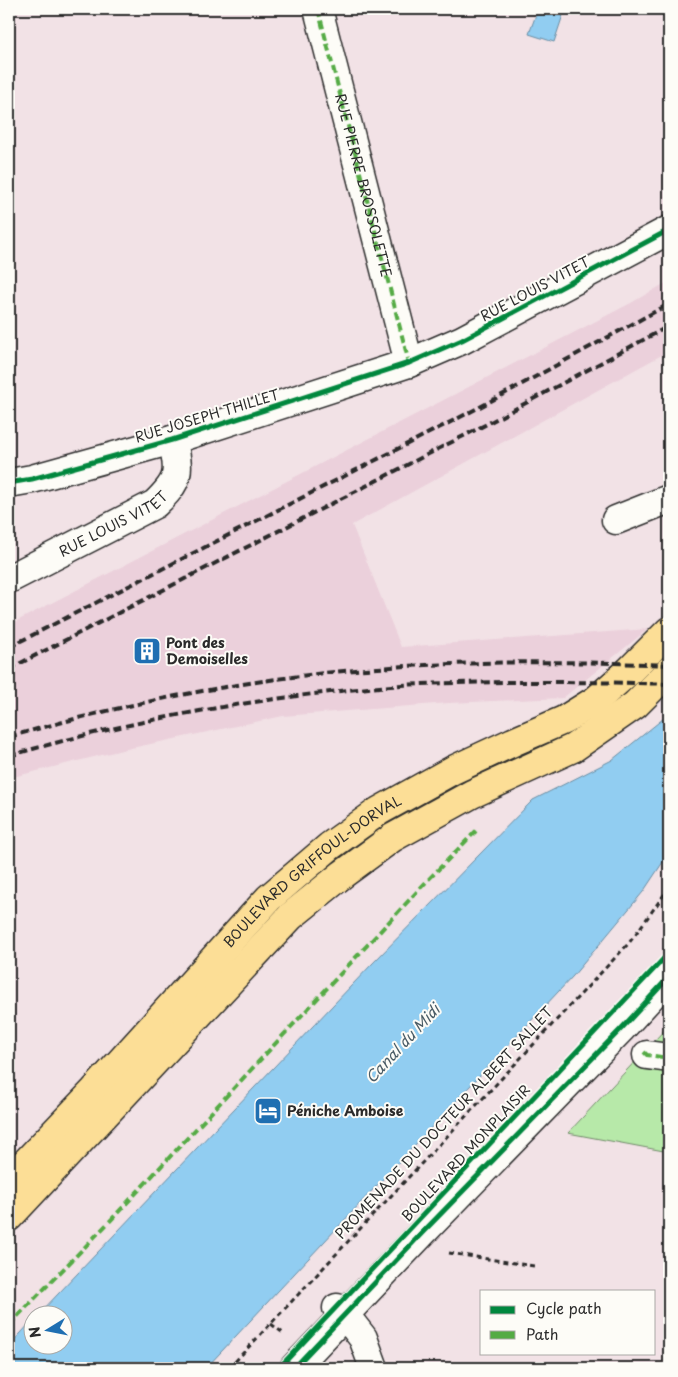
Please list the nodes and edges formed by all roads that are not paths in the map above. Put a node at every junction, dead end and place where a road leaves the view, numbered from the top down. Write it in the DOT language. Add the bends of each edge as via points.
graph roads {
  1 [pos="318,9"];
  2 [pos="669,230"];
  3 [pos="409,363"];
  4 [pos="172,440"];
  5 [pos="9,483"];
  6 [pos="669,499"];
  7 [pos="616,520"];
  8 [pos="9,579"];
  9 [pos="669,631"];
  10 [pos="669,671"];
  11 [pos="669,977"];
  12 [pos="9,1180"];
  13 [pos="9,1217"];
  14 [pos="341,1312"];
  15 [pos="294,1368"];
  16 [pos="374,1368"];
  1 -- 3 [label="street, RUE PIERRE BROSSOLETTE"];
  2 -- 3 [label="street, RUE LOUIS VITET" via="462,340"];
  3 -- 4 [label="street, RUE JOSEPH THILLET"];
  4 -- 5 [label="street, RUE JOSEPH THILLET"];
  4 -- 8 [label="street, RUE LOUIS VITET" via="178,460 177,475 170,489 155,504"];
  6 -- 7 [label="street"];
  9 -- 12 [label="main road, BOULEVARD GRIFFOUL-DORVAL" via="596,700 564,720 453,770 379,811 330,846 269,898"];
  10 -- 13 [label="main road, BOULEVARD GRIFFOUL-DORVAL" via="635,705 573,748 472,794 392,838 291,916"];
  11 -- 14 [label="street, BOULEVARD MONPLAISIR"];
  14 -- 15 [label="street, BOULEVARD MONPLAISIR"];
  14 -- 16 [label="street" via="363,1338"];
}
